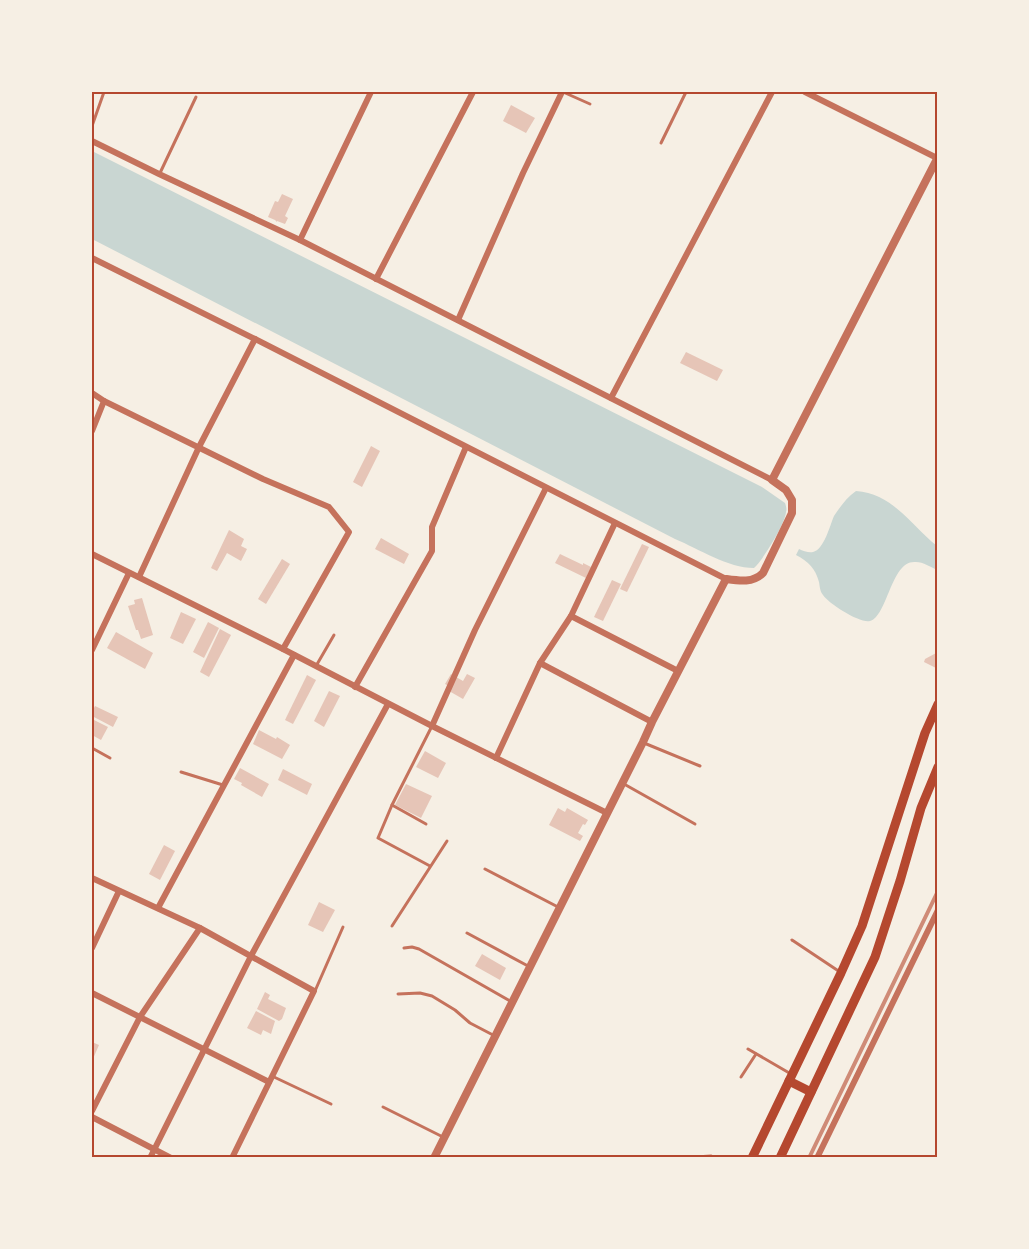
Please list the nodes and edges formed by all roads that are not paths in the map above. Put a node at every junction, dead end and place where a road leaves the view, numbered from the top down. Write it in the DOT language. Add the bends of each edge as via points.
graph roads {
  1 [pos="104,92"];
  2 [pos="371,92"];
  3 [pos="473,92"];
  4 [pos="563,92"];
  5 [pos="686,92"];
  6 [pos="772,92"];
  7 [pos="805,92"];
  8 [pos="196,97"];
  9 [pos="590,104"];
  10 [pos="92,126"];
  11 [pos="92,141"];
  12 [pos="661,143"];
  13 [pos="937,158"];
  14 [pos="159,174"];
  15 [pos="300,240"];
  16 [pos="92,258"];
  17 [pos="376,279"];
  18 [pos="459,320"];
  19 [pos="255,339"];
  20 [pos="92,393"];
  21 [pos="611,398"];
  22 [pos="104,401"];
  23 [pos="92,431"];
  24 [pos="199,447"];
  25 [pos="466,447"];
  26 [pos="772,480"];
  27 [pos="546,488"];
  28 [pos="615,523"];
  29 [pos="92,554"];
  30 [pos="129,573"];
  31 [pos="139,577"];
  32 [pos="726,579"];
  33 [pos="571,616"];
  34 [pos="334,635"];
  35 [pos="283,649"];
  36 [pos="92,650"];
  37 [pos="294,655"];
  38 [pos="540,663"];
  39 [pos="316,666"];
  40 [pos="678,671"];
  41 [pos="355,687"];
  42 [pos="388,704"];
  43 [pos="938,704"];
  44 [pos="652,722"];
  45 [pos="432,726"];
  46 [pos="644,742"];
  47 [pos="92,748"];
  48 [pos="110,758"];
  49 [pos="496,758"];
  50 [pos="700,766"];
  51 [pos="938,767"];
  52 [pos="181,772"];
  53 [pos="622,783"];
  54 [pos="225,786"];
  55 [pos="392,805"];
  56 [pos="607,813"];
  57 [pos="695,824"];
  58 [pos="426,825"];
  59 [pos="447,842"];
  60 [pos="430,866"];
  61 [pos="485,869"];
  62 [pos="92,878"];
  63 [pos="118,891"];
  64 [pos="560,907"];
  65 [pos="158,908"];
  66 [pos="938,910"];
  67 [pos="392,926"];
  68 [pos="200,927"];
  69 [pos="343,927"];
  70 [pos="467,933"];
  71 [pos="792,940"];
  72 [pos="92,948"];
  73 [pos="404,948"];
  74 [pos="251,956"];
  75 [pos="530,966"];
  76 [pos="841,973"];
  77 [pos="314,992"];
  78 [pos="92,993"];
  79 [pos="398,994"];
  80 [pos="512,1002"];
  81 [pos="140,1017"];
  82 [pos="495,1036"];
  83 [pos="748,1049"];
  84 [pos="204,1050"];
  85 [pos="756,1054"];
  86 [pos="741,1077"];
  87 [pos="791,1078"];
  88 [pos="271,1079"];
  89 [pos="811,1092"];
  90 [pos="331,1104"];
  91 [pos="383,1107"];
  92 [pos="92,1111"];
  93 [pos="92,1117"];
  94 [pos="444,1137"];
  95 [pos="154,1149"];
  96 [pos="712,1157"];
  97 [pos="150,1158"];
  98 [pos="171,1158"];
  99 [pos="232,1158"];
  100 [pos="434,1158"];
  101 [pos="680,1158"];
  102 [pos="752,1158"];
  103 [pos="780,1158"];
  104 [pos="816,1158"];
  1 -- 10 [label="lane"];
  2 -- 15 [label="street"];
  3 -- 17 [label="street"];
  4 -- 9 [label="lane"];
  4 -- 18 [label="street" via="523,172"];
  5 -- 12 [label="lane"];
  6 -- 21 [label="street"];
  7 -- 13 [label="street"];
  8 -- 14 [label="lane"];
  11 -- 14 [label="street"];
  13 -- 26 [label="street"];
  14 -- 15 [label="street"];
  15 -- 17 [label="street"];
  16 -- 19 [label="street"];
  17 -- 18 [label="street"];
  18 -- 21 [label="street"];
  19 -- 24 [label="street"];
  19 -- 25 [label="street"];
  20 -- 22 [label="street"];
  21 -- 26 [label="street"];
  22 -- 23 [label="street"];
  22 -- 24 [label="street"];
  24 -- 31 [label="street"];
  24 -- 35 [label="street" via="329,507 349,532"];
  25 -- 27 [label="street"];
  25 -- 41 [label="street" via="432,527 432,551"];
  26 -- 32 [label="street" via="786,490 792,500 792,513 763,573 757,579"];
  27 -- 28 [label="street"];
  27 -- 45 [label="street"];
  28 -- 32 [label="street"];
  28 -- 33 [label="street"];
  29 -- 30 [label="street"];
  30 -- 31 [label="street"];
  30 -- 36 [label="street"];
  31 -- 35 [label="street"];
  32 -- 40 [label="street"];
  33 -- 38 [label="street"];
  33 -- 40 [label="street"];
  34 -- 39 [label="lane"];
  35 -- 37 [label="street"];
  37 -- 39 [label="street"];
  37 -- 54 [label="street"];
  38 -- 44 [label="street"];
  38 -- 49 [label="street"];
  39 -- 41 [label="street"];
  40 -- 44 [label="street"];
  41 -- 42 [label="street"];
  42 -- 45 [label="street"];
  42 -- 74 [label="street"];
  43 -- 76 [label="main road" via="862,926"];
  44 -- 46 [label="street"];
  45 -- 49 [label="street"];
  45 -- 55 [label="lane"];
  46 -- 50 [label="lane"];
  46 -- 53 [label="street"];
  47 -- 48 [label="lane"];
  49 -- 56 [label="street"];
  51 -- 89 [label="main road" via="921,808 875,957"];
  52 -- 54 [label="lane"];
  53 -- 56 [label="street"];
  53 -- 57 [label="lane"];
  54 -- 65 [label="street"];
  55 -- 58 [label="lane"];
  55 -- 60 [label="lane" via="378,838"];
  56 -- 64 [label="street"];
  59 -- 60 [label="lane"];
  60 -- 67 [label="lane"];
  61 -- 64 [label="lane"];
  62 -- 63 [label="street"];
  63 -- 65 [label="street"];
  63 -- 72 [label="street"];
  64 -- 75 [label="street"];
  65 -- 68 [label="street"];
  66 -- 104 [label="street"];
  68 -- 74 [label="street"];
  68 -- 81 [label="street"];
  69 -- 77 [label="lane"];
  70 -- 75 [label="lane"];
  71 -- 76 [label="lane"];
  73 -- 80 [label="lane" via="419,949"];
  74 -- 77 [label="street"];
  74 -- 84 [label="street"];
  75 -- 80 [label="street"];
  76 -- 87 [label="main road"];
  77 -- 88 [label="street"];
  78 -- 81 [label="street"];
  79 -- 82 [label="lane" via="432,996"];
  80 -- 82 [label="street"];
  81 -- 84 [label="street"];
  81 -- 92 [label="street"];
  82 -- 94 [label="street"];
  83 -- 85 [label="lane"];
  84 -- 88 [label="street"];
  84 -- 95 [label="street"];
  85 -- 86 [label="lane"];
  85 -- 87 [label="lane"];
  87 -- 89 [label="main road"];
  87 -- 102 [label="main road"];
  88 -- 90 [label="lane"];
  88 -- 99 [label="street"];
  89 -- 103 [label="main road"];
  91 -- 94 [label="lane"];
  93 -- 95 [label="street"];
  94 -- 100 [label="street"];
  95 -- 97 [label="street"];
  95 -- 98 [label="street"];
  96 -- 101 [label="lane"];
}
